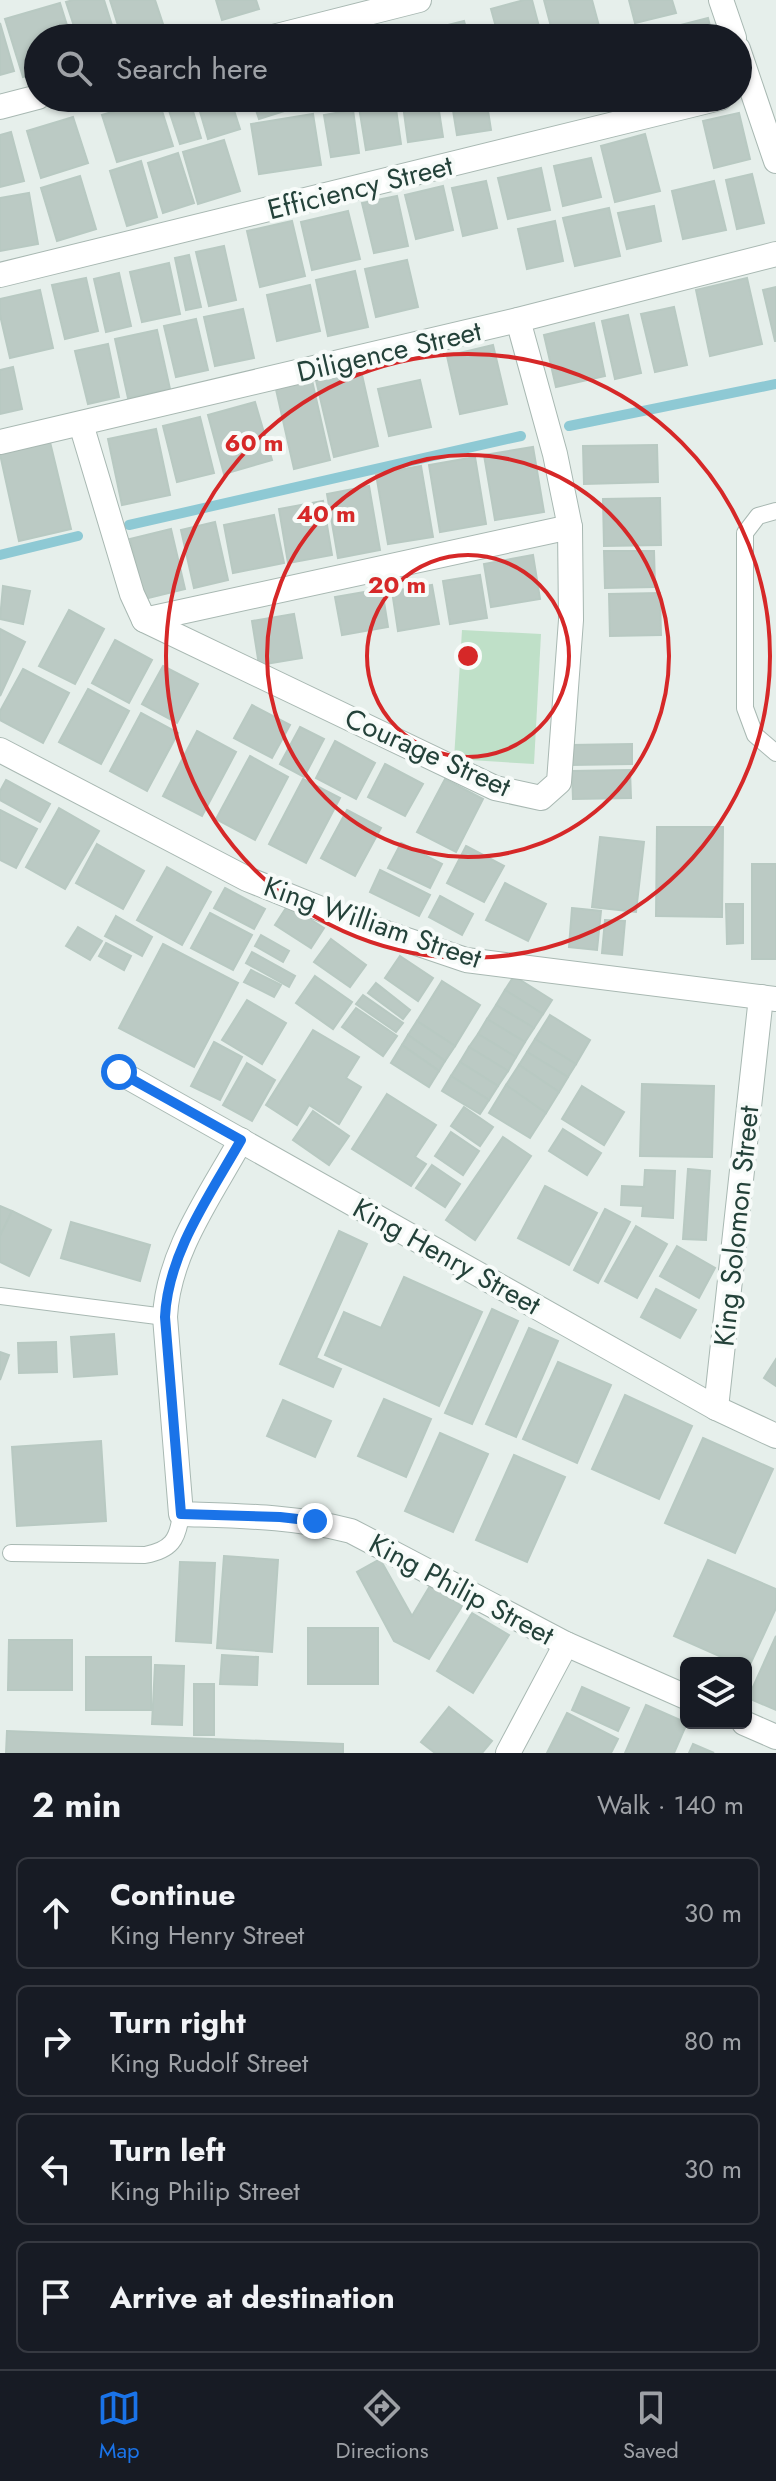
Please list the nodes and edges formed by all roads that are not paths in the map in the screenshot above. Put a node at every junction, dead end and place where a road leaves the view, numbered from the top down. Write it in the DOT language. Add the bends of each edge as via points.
graph roads {
  1 [pos="419,0"];
  2 [pos="721,0"];
  3 [pos="324,24"];
  4 [pos="729,24"];
  5 [pos="24,101"];
  6 [pos="0,107"];
  7 [pos="752,108"];
  8 [pos="663,112"];
  9 [pos="776,161"];
  10 [pos="776,254"];
  11 [pos="0,275"];
  12 [pos="518,320"];
  13 [pos="81,424"];
  14 [pos="0,442"];
  15 [pos="776,511"];
  16 [pos="570,527"];
  17 [pos="144,620"];
  18 [pos="0,750"];
  19 [pos="776,753"];
  20 [pos="768,998"];
  21 [pos="119,1072"];
  22 [pos="241,1140"];
  23 [pos="0,1296"];
  24 [pos="165,1317"];
  25 [pos="716,1408"];
  26 [pos="776,1436"];
  27 [pos="181,1514"];
  28 [pos="11,1553"];
  29 [pos="566,1644"];
  30 [pos="680,1694"];
  31 [pos="752,1726"];
  32 [pos="776,1737"];
  33 [pos="508,1753"];
  1 -- 3 [label="street"];
  2 -- 4 [label="street"];
  5 -- 6 [label="street"];
  7 -- 9 [label="street"];
  8 -- 11 [label="street, Efficiency Street"];
  10 -- 12 [label="street, Diligence Street"];
  12 -- 13 [label="street, Diligence Street"];
  12 -- 16 [label="street, Courage Street"];
  13 -- 14 [label="street, Diligence Street"];
  13 -- 17 [label="street"];
  15 -- 19 [label="lane" via="758,516 745,533 745,708 755,735"];
  16 -- 17 [label="street"];
  16 -- 17 [label="street, Courage Street" via="571,620 559,782 541,798 495,788"];
  18 -- 20 [label="street, King William Street" via="247,879 466,960"];
  20 -- 25 [label="street, King Solomon Street"];
  21 -- 22 [label="street, King Henry Street"];
  22 -- 24 [label="street" via="173,1269"];
  22 -- 25 [label="street, King Henry Street"];
  23 -- 24 [label="lane"];
  24 -- 27 [label="street"];
  25 -- 26 [label="street, King Henry Street"];
  27 -- 28 [label="lane" via="173,1544 162,1552"];
  27 -- 29 [label="street, King Philip Street" via="280,1517 351,1531"];
  29 -- 30 [label="street, King Philip Street"];
  29 -- 33 [label="street"];
  31 -- 32 [label="street"];
}
